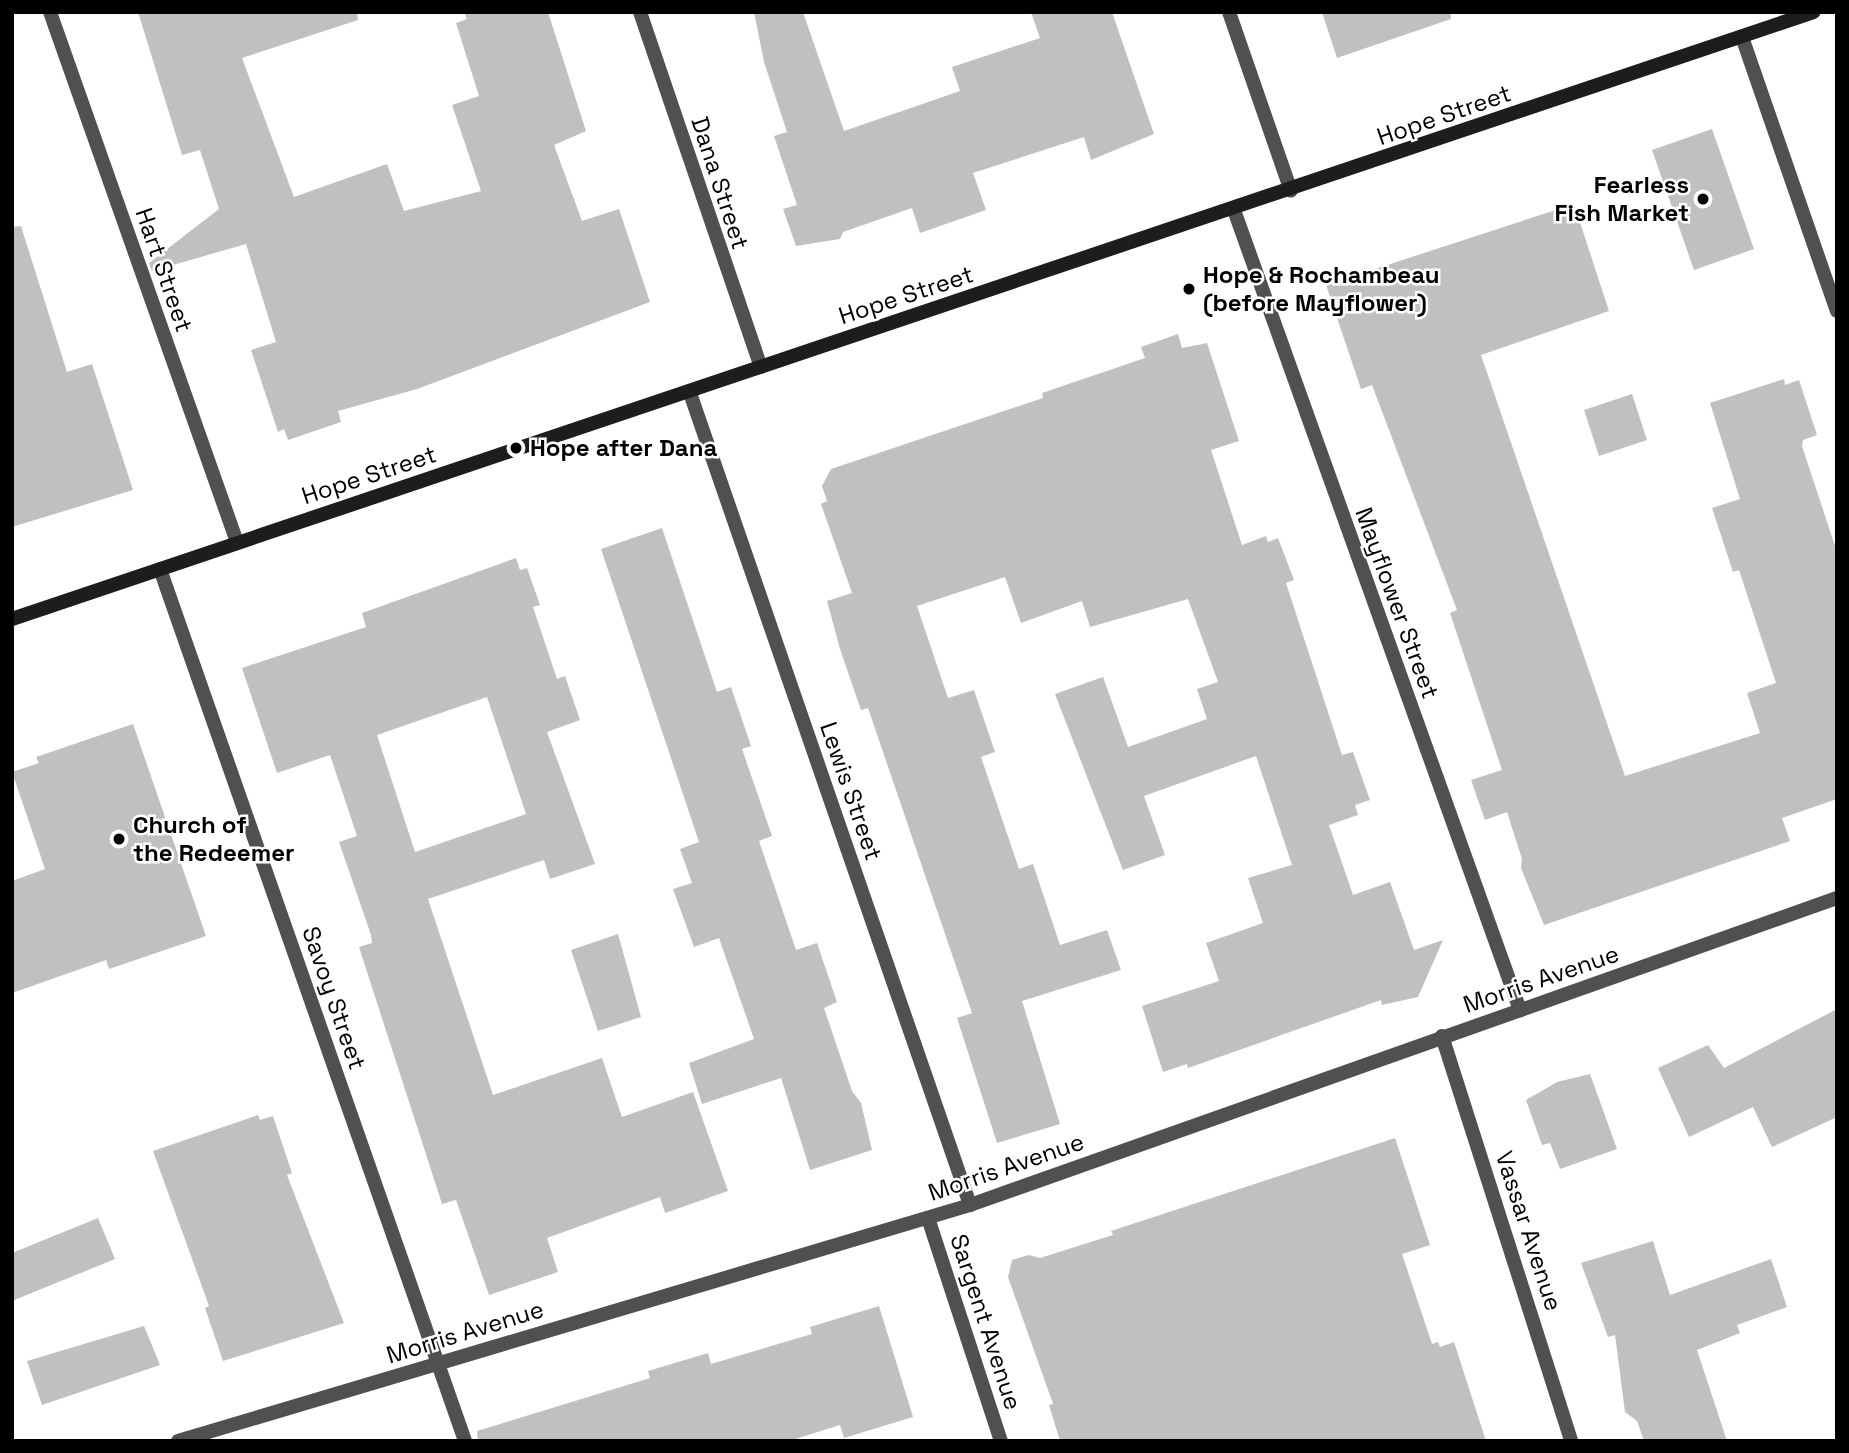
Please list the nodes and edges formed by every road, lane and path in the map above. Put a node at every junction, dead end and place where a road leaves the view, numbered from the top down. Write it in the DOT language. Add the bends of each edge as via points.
graph roads {
  1 [pos="50,12"];
  2 [pos="640,12"];
  3 [pos="1229,12"];
  4 [pos="1814,12"];
  5 [pos="1742,37"];
  6 [pos="1291,191"];
  7 [pos="1234,210"];
  8 [pos="1837,311"];
  9 [pos="761,367"];
  10 [pos="690,393"];
  11 [pos="237,542"];
  12 [pos="160,569"];
  13 [pos="12,619"];
  14 [pos="1837,898"];
  15 [pos="1520,1010"];
  16 [pos="1442,1036"];
  17 [pos="970,1205"];
  18 [pos="928,1218"];
  19 [pos="438,1364"];
  20 [pos="178,1441"];
  21 [pos="465,1441"];
  22 [pos="1001,1441"];
  23 [pos="1572,1441"];
  1 -- 11 [label="street, Hart Street"];
  2 -- 9 [label="street, Dana Street"];
  3 -- 6 [label="street"];
  4 -- 5 [label="main road, Hope Street"];
  5 -- 6 [label="main road, Hope Street"];
  5 -- 8 [label="street"];
  6 -- 7 [label="main road, Hope Street"];
  7 -- 9 [label="main road, Hope Street"];
  7 -- 15 [label="street, Mayflower Street"];
  9 -- 10 [label="main road, Hope Street"];
  10 -- 11 [label="main road, Hope Street"];
  10 -- 17 [label="street, Lewis Street"];
  11 -- 12 [label="main road, Hope Street"];
  12 -- 13 [label="main road, Hope Street"];
  12 -- 19 [label="street, Savoy Street"];
  14 -- 15 [label="street, Morris Avenue"];
  15 -- 16 [label="street, Morris Avenue"];
  16 -- 17 [label="street, Morris Avenue"];
  16 -- 23 [label="street, Vassar Avenue"];
  17 -- 18 [label="street, Morris Avenue"];
  18 -- 19 [label="street, Morris Avenue"];
  18 -- 22 [label="street, Sargent Avenue"];
  19 -- 20 [label="street, Morris Avenue"];
  19 -- 21 [label="street, Savoy Street"];
}
